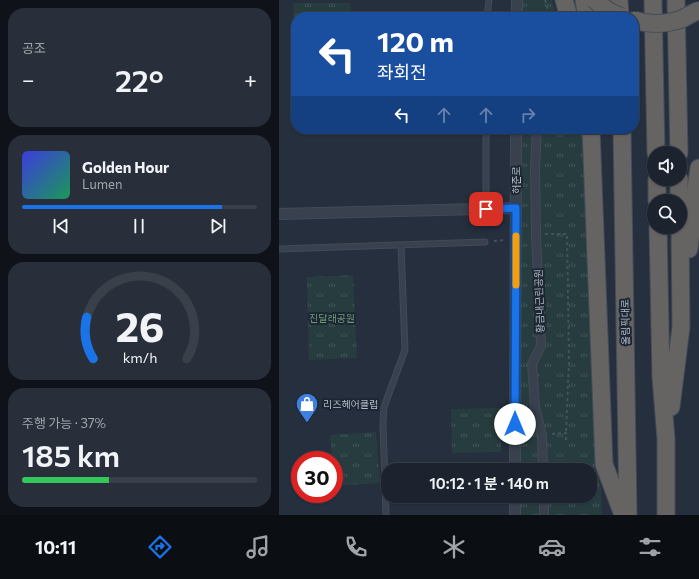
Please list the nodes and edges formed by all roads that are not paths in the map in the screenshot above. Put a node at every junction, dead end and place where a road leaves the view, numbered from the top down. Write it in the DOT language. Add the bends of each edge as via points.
graph roads {
  1 [pos="489,0"];
  2 [pos="517,0"];
  3 [pos="564,0"];
  4 [pos="584,0"];
  5 [pos="595,0"];
  6 [pos="619,0"];
  7 [pos="653,0"];
  8 [pos="676,0"];
  9 [pos="699,10"];
  10 [pos="488,12"];
  11 [pos="517,12"];
  12 [pos="568,12"];
  13 [pos="586,12"];
  14 [pos="611,12"];
  15 [pos="620,12"];
  16 [pos="639,22"];
  17 [pos="486,134"];
  18 [pos="516,134"];
  19 [pos="537,134"];
  20 [pos="591,134"];
  21 [pos="600,134"];
  22 [pos="622,134"];
  23 [pos="656,146"];
  24 [pos="679,146"];
  25 [pos="699,168"];
  26 [pos="594,195"];
  27 [pos="687,202"];
  28 [pos="516,208"];
  29 [pos="486,209"];
  30 [pos="279,214"];
  31 [pos="658,234"];
  32 [pos="680,234"];
  33 [pos="685,234"];
  34 [pos="485,242"];
  35 [pos="401,245"];
  36 [pos="279,249"];
  37 [pos="681,327"];
  38 [pos="666,439"];
  39 [pos="515,463"];
  40 [pos="543,463"];
  41 [pos="515,503"];
  42 [pos="544,503"];
  43 [pos="387,515"];
  44 [pos="515,515"];
  45 [pos="544,515"];
  46 [pos="623,515"];
  47 [pos="628,515"];
  48 [pos="666,515"];
  1 -- 10 [label="lane"];
  2 -- 11 [label="street"];
  3 -- 12 [label="highway"];
  4 -- 13 [label="highway"];
  5 -- 14 [label="highway, bridge"];
  6 -- 15 [label="highway"];
  7 -- 23 [label="highway"];
  8 -- 24 [label="highway"];
  9 -- 16 [label="highway, bridge" via="681,19 660,23"];
  17 -- 29 [label="lane"];
  18 -- 28 [label="street, 허준로"];
  19 -- 40 [label="street, 황금내근린공원" via="536,234 541,346 532,364 535,406 542,435"];
  20 -- 26 [label="highway"];
  21 -- 26 [label="highway" via="601,158"];
  22 -- 47 [label="highway, 올림픽대로"];
  25 -- 27 [label="highway"];
  26 -- 46 [label="highway" via="605,464"];
  28 -- 29 [label="street"];
  28 -- 39 [label="street, 허준로"];
  29 -- 30 [label="street"];
  31 -- 38 [label="highway" via="661,377"];
  32 -- 37 [label="highway"];
  33 -- 37 [label="highway"];
  34 -- 35 [label="lane"];
  35 -- 36 [label="lane"];
  35 -- 43 [label="lane" via="405,350 384,408"];
  37 -- 38 [label="highway"];
  38 -- 48 [label="highway"];
  41 -- 44 [label="street"];
  42 -- 45 [label="street"];
}
